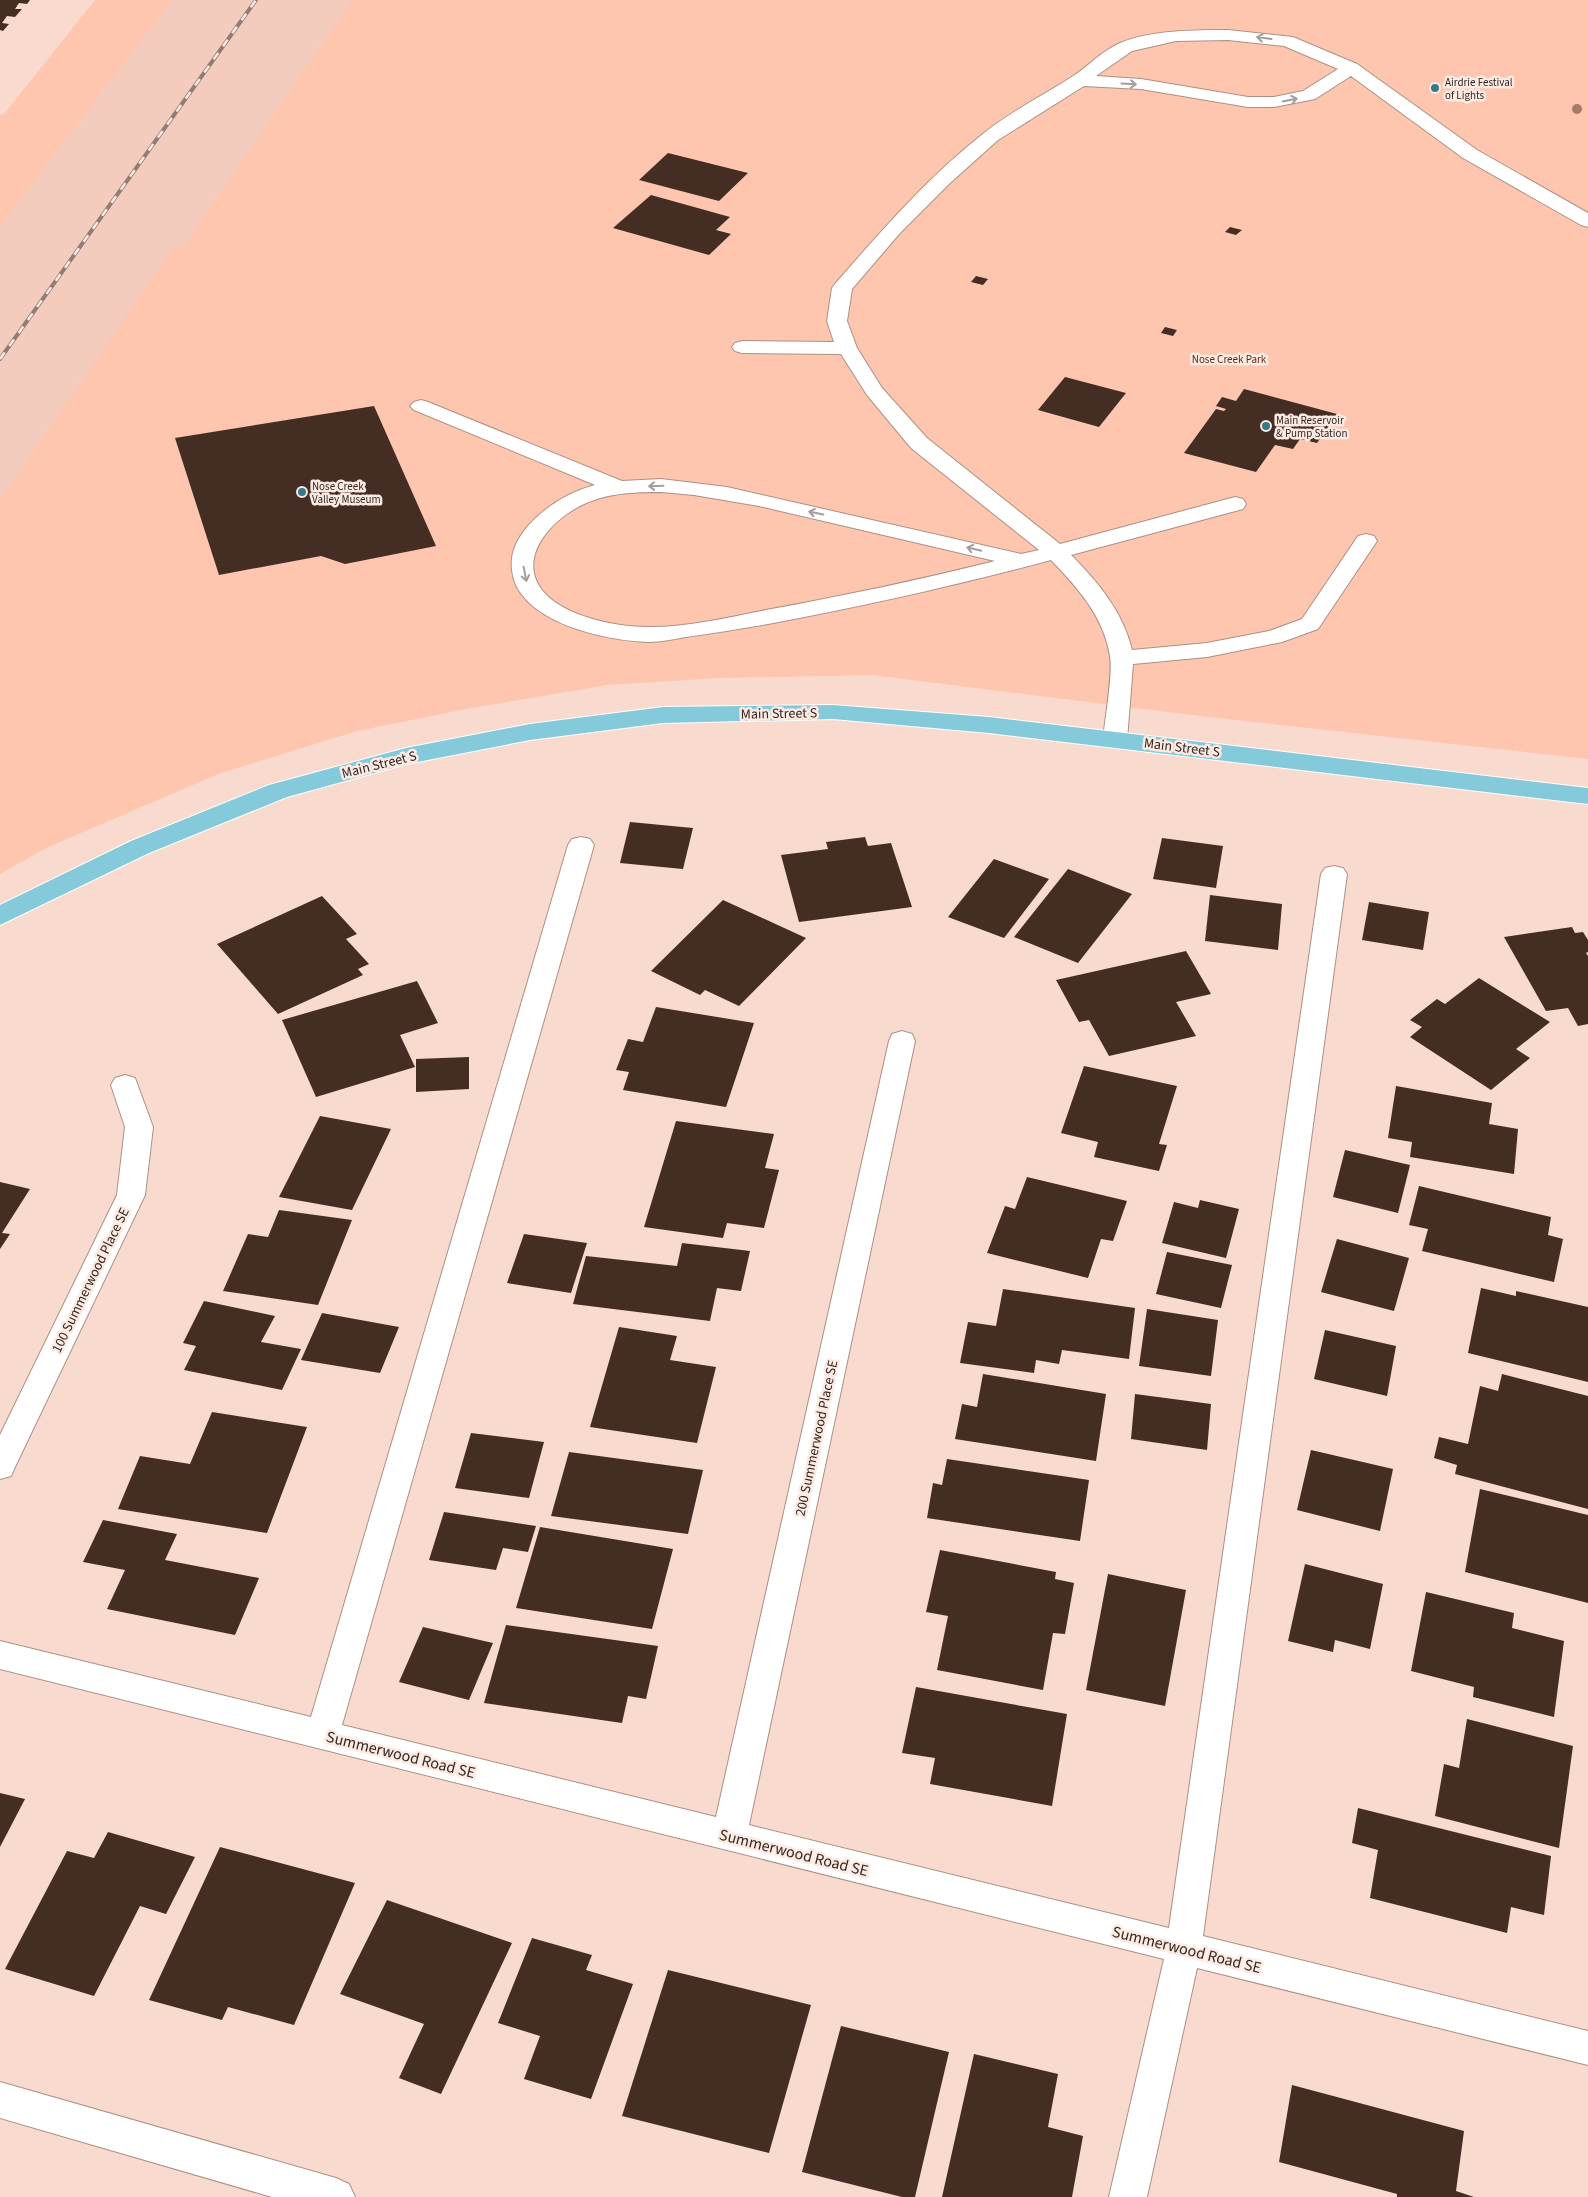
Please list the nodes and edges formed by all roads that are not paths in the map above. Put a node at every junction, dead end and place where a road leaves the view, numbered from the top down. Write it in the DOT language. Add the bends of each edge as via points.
graph roads {
  1 [pos="1351,68"];
  2 [pos="1080,80"];
  3 [pos="1588,221"];
  4 [pos="742,347"];
  5 [pos="847,348"];
  6 [pos="421,406"];
  7 [pos="618,487"];
  8 [pos="1236,504"];
  9 [pos="1366,541"];
  10 [pos="1056,552"];
  11 [pos="1021,560"];
  12 [pos="1122,658"];
  13 [pos="1115,740"];
  14 [pos="1588,796"];
  15 [pos="581,845"];
  16 [pos="1334,874"];
  17 [pos="0,916"];
  18 [pos="902,1041"];
  19 [pos="125,1084"];
  20 [pos="0,1467"];
  21 [pos="0,1655"];
  22 [pos="322,1735"];
  23 [pos="729,1836"];
  24 [pos="1184,1948"];
  25 [pos="1588,2048"];
  26 [pos="0,2100"];
  27 [pos="336,2197"];
  28 [pos="1128,2197"];
  2 -- 1 [label="street, one-way" via="1141,84 1248,102 1274,102 1309,95"];
  1 -- 2 [label="street, one-way" via="1327,55 1287,41 1228,34 1195,35 1126,47"];
  1 -- 3 [label="street" via="1470,154"];
  2 -- 5 [label="street" via="992,136 893,229 842,288 837,321"];
  4 -- 5 [label="street"];
  5 -- 10 [label="street" via="874,391 919,443"];
  6 -- 7 [label="street"];
  11 -- 7 [label="street, one-way" via="709,490 665,485"];
  7 -- 11 [label="street, one-way" via="575,500 538,526 522,556 526,581 543,604 606,632 652,635 711,627 875,598"];
  8 -- 10 [label="street"];
  9 -- 12 [label="street" via="1310,624 1274,637 1207,650"];
  10 -- 11 [label="street"];
  10 -- 12 [label="street" via="1087,584 1115,628"];
  12 -- 13 [label="street"];
  13 -- 14 [label="main road, Main Street S"];
  13 -- 17 [label="main road, Main Street S" via="833,712 663,715 530,732 406,756 278,791 140,848"];
  15 -- 22 [label="street"];
  16 -- 24 [label="street"];
  18 -- 23 [label="street, 200 Summerwood Place SE"];
  19 -- 20 [label="street, 100 Summerwood Place SE" via="139,1127 130,1195"];
  21 -- 22 [label="street, Summerwood Road SE"];
  22 -- 23 [label="street, Summerwood Road SE"];
  23 -- 24 [label="street, Summerwood Road SE"];
  24 -- 25 [label="street, Summerwood Road SE"];
  24 -- 28 [label="street"];
  26 -- 27 [label="street"];
}
